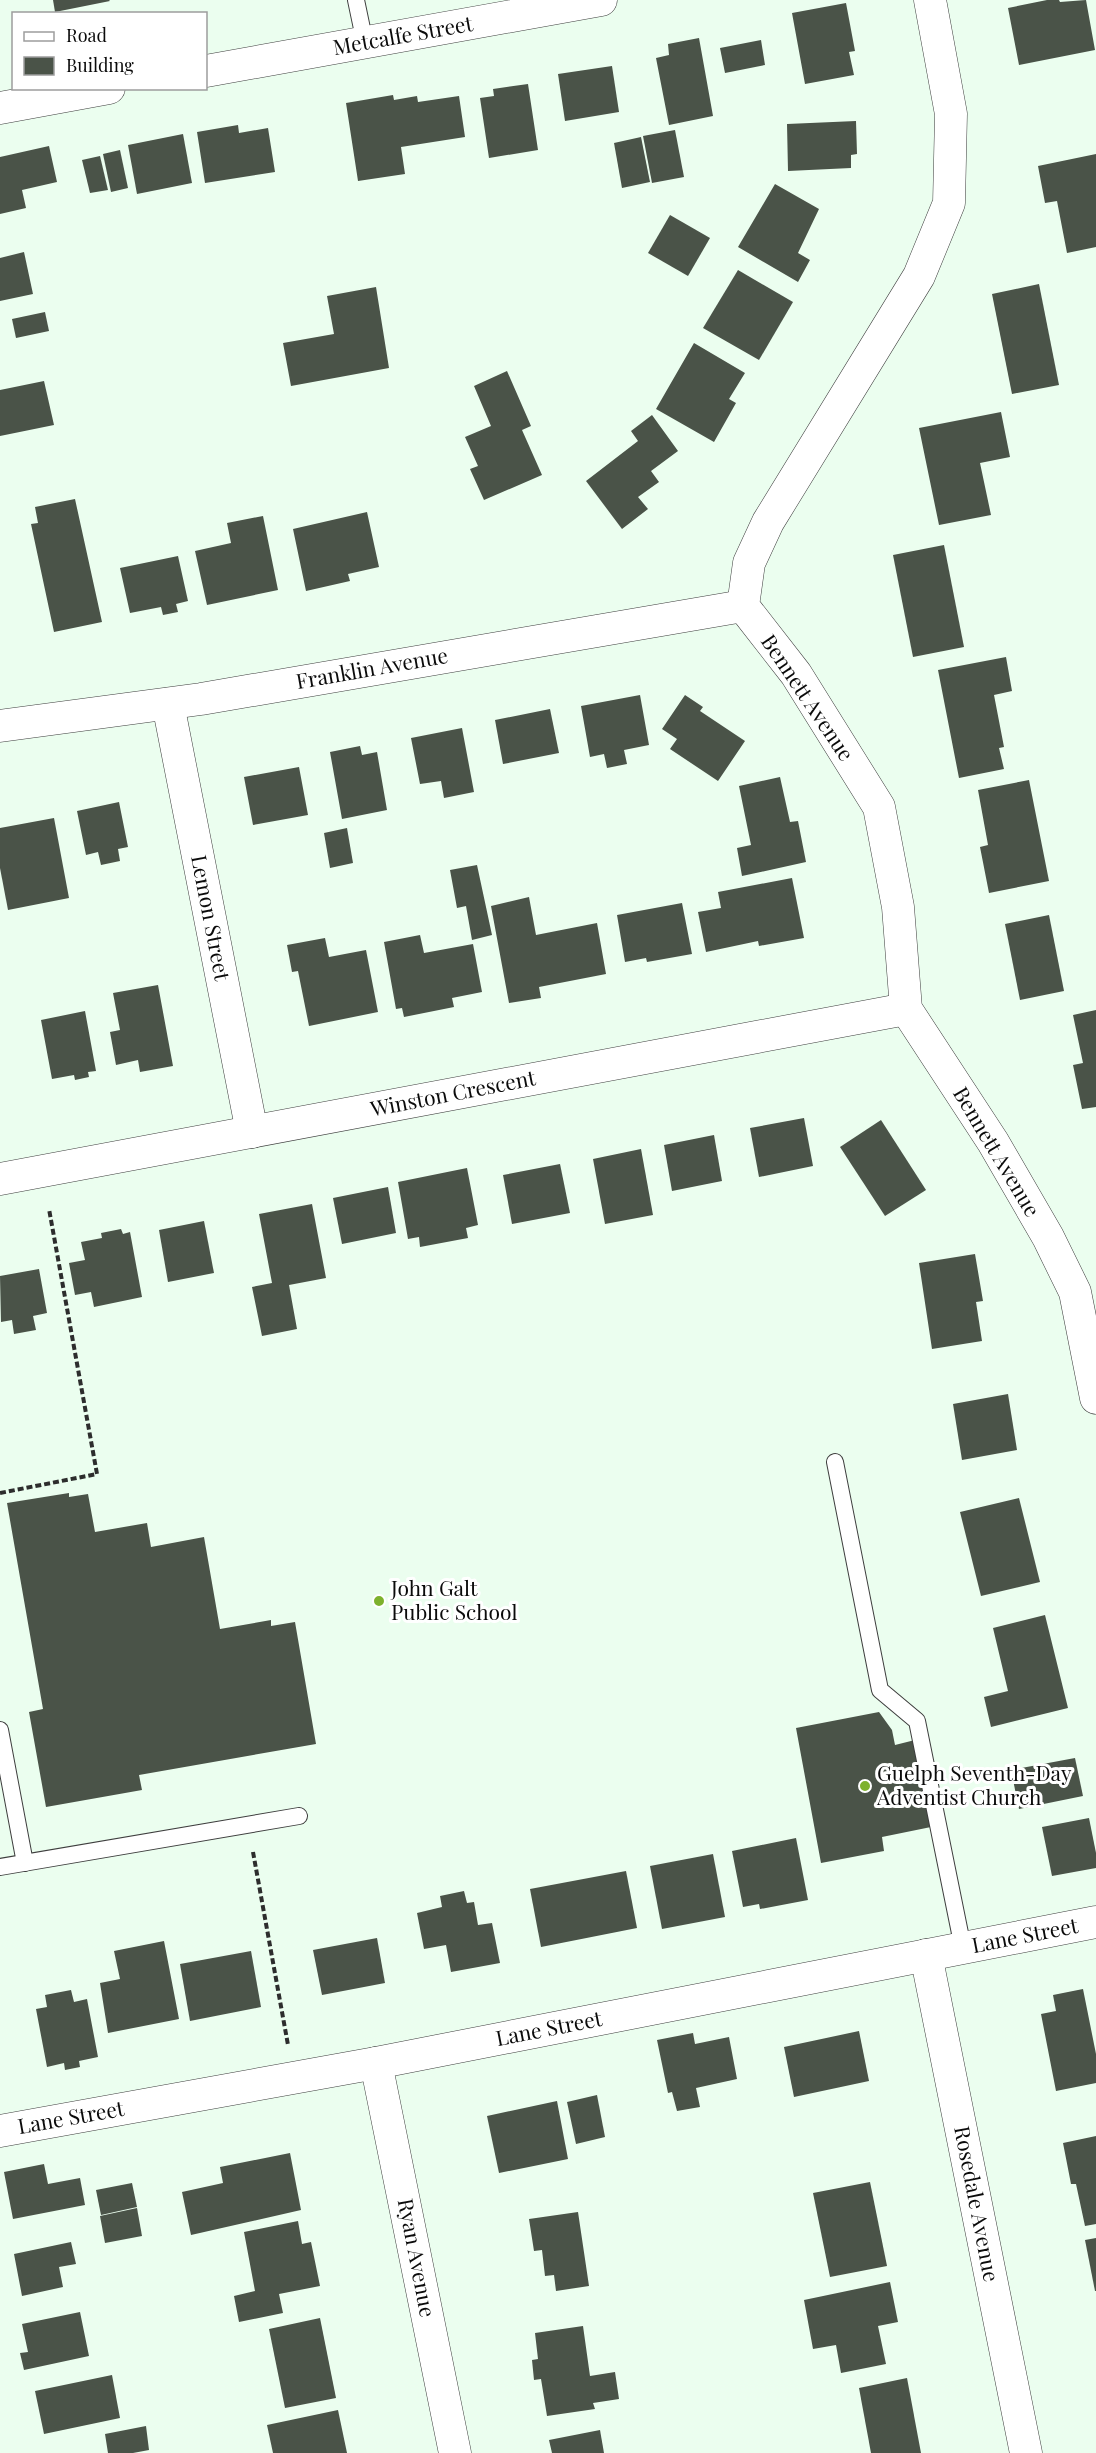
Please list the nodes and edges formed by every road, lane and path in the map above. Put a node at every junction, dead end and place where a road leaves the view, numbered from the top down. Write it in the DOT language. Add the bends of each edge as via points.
graph roads {
  1 [pos="356,0"];
  2 [pos="601,0"];
  3 [pos="930,0"];
  4 [pos="364,43"];
  5 [pos="207,71"];
  6 [pos="98,90"];
  7 [pos="0,108"];
  8 [pos="743,606"];
  9 [pos="168,704"];
  10 [pos="0,726"];
  11 [pos="906,1009"];
  12 [pos="252,1132"];
  13 [pos="0,1179"];
  14 [pos="49,1209"];
  15 [pos="1096,1398"];
  16 [pos="836,1462"];
  17 [pos="0,1493"];
  18 [pos="0,1730"];
  19 [pos="3,1762"];
  20 [pos="299,1816"];
  21 [pos="248,1824"];
  22 [pos="25,1863"];
  23 [pos="0,1867"];
  24 [pos="1096,1922"];
  25 [pos="963,1948"];
  26 [pos="926,1955"];
  27 [pos="376,2063"];
  28 [pos="294,2078"];
  29 [pos="0,2131"];
  30 [pos="454,2453"];
  31 [pos="1026,2453"];
  1 -- 4 [label="lane"];
  2 -- 4 [label="street, Metcalfe Street"];
  3 -- 8 [label="street" via="951,114 949,203 919,276 768,522 749,563"];
  4 -- 5 [label="street, Metcalfe Street"];
  6 -- 7 [label="street"];
  8 -- 9 [label="street, Franklin Avenue"];
  8 -- 11 [label="street, Bennett Avenue" via="796,674 879,807 898,907"];
  9 -- 10 [label="street, Franklin Avenue"];
  9 -- 12 [label="street, Lemon Street"];
  11 -- 12 [label="street, Winston Crescent"];
  11 -- 15 [label="street, Bennett Avenue" via="993,1142 1075,1292"];
  12 -- 13 [label="street, Winston Crescent"];
  14 -- 17 [label="path" via="97,1474"];
  16 -- 25 [label="lane" via="880,1690 917,1721"];
  18 -- 19 [label="lane"];
  19 -- 22 [label="lane"];
  20 -- 21 [label="lane"];
  21 -- 22 [label="lane"];
  21 -- 28 [label="path"];
  22 -- 23 [label="lane"];
  24 -- 25 [label="street, Lane Street"];
  25 -- 26 [label="street, Lane Street"];
  26 -- 27 [label="street, Lane Street"];
  26 -- 31 [label="street, Rosedale Avenue"];
  27 -- 28 [label="street, Lane Street"];
  27 -- 30 [label="street, Ryan Avenue"];
  28 -- 29 [label="street, Lane Street"];
}
